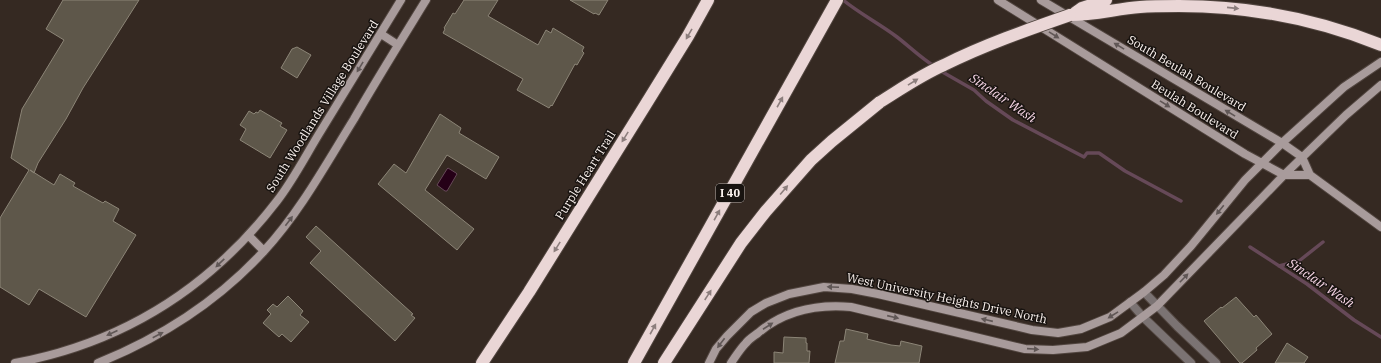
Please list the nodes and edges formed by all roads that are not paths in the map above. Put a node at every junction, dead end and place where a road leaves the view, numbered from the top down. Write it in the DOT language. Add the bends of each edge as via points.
graph roads {
  1 [pos="401,0"];
  2 [pos="426,0"];
  3 [pos="708,0"];
  4 [pos="837,0"];
  5 [pos="998,0"];
  6 [pos="1041,0"];
  7 [pos="1106,0"];
  8 [pos="1070,15"];
  9 [pos="381,34"];
  10 [pos="398,45"];
  11 [pos="1381,45"];
  12 [pos="1381,62"];
  13 [pos="1381,85"];
  14 [pos="1282,144"];
  15 [pos="1302,157"];
  16 [pos="1262,163"];
  17 [pos="1284,175"];
  18 [pos="1310,175"];
  19 [pos="1381,227"];
  20 [pos="248,235"];
  21 [pos="264,251"];
  22 [pos="1144,292"];
  23 [pos="1130,302"];
  24 [pos="1157,306"];
  25 [pos="1143,317"];
  26 [pos="15,363"];
  27 [pos="98,363"];
  28 [pos="482,363"];
  29 [pos="634,363"];
  30 [pos="664,363"];
  31 [pos="709,363"];
  32 [pos="731,363"];
  33 [pos="1191,363"];
  34 [pos="1216,363"];
  1 -- 9 [label="street, South Woodlands Village Boulevard"];
  2 -- 10 [label="street"];
  3 -- 28 [label="highway, Purple Heart Trail, one-way" via="529,292"];
  29 -- 4 [label="highway, I 40, one-way"];
  5 -- 16 [label="street, Beulah Boulevard, one-way"];
  14 -- 6 [label="street, South Beulah Boulevard, one-way"];
  7 -- 8 [label="highway"];
  8 -- 11 [label="highway, one-way" via="1140,7 1228,7 1292,17"];
  30 -- 8 [label="highway, one-way, bridge" via="741,243 811,160 832,141 880,102 920,77 995,43"];
  9 -- 10 [label="street"];
  9 -- 20 [label="street, South Woodlands Village Boulevard, one-way" via="286,189"];
  21 -- 10 [label="street, one-way" via="302,203"];
  12 -- 14 [label="street, West University Heights Drive North" via="1344,87"];
  13 -- 15 [label="street"];
  14 -- 15 [label="street, South Beulah Boulevard"];
  14 -- 16 [label="street, West University Heights Drive North"];
  15 -- 17 [label="street"];
  15 -- 18 [label="street"];
  16 -- 17 [label="street, Beulah Boulevard"];
  16 -- 22 [label="street, West University Heights Drive North, one-way" via="1191,246"];
  17 -- 18 [label="street, Beulah Boulevard"];
  24 -- 17 [label="street, one-way"];
  18 -- 19 [label="street"];
  20 -- 21 [label="street"];
  20 -- 26 [label="street, South Woodlands Village Boulevard, one-way" via="210,272 178,297 144,318 78,347"];
  27 -- 21 [label="street, one-way" via="124,353 169,329 213,298"];
  22 -- 23 [label="street, West University Heights Drive North"];
  22 -- 24 [label="street"];
  23 -- 25 [label="street"];
  23 -- 31 [label="street, West University Heights Drive North, one-way" via="1110,317 1081,329 1058,333 1032,330 852,289 817,288 789,294 751,312 716,349"];
  24 -- 25 [label="street"];
  24 -- 34 [label="street"];
  32 -- 25 [label="street, one-way" via="746,342 768,325 791,313 822,307 851,308 1025,349 1054,350 1088,347 1121,333"];
  25 -- 33 [label="street"];
}
